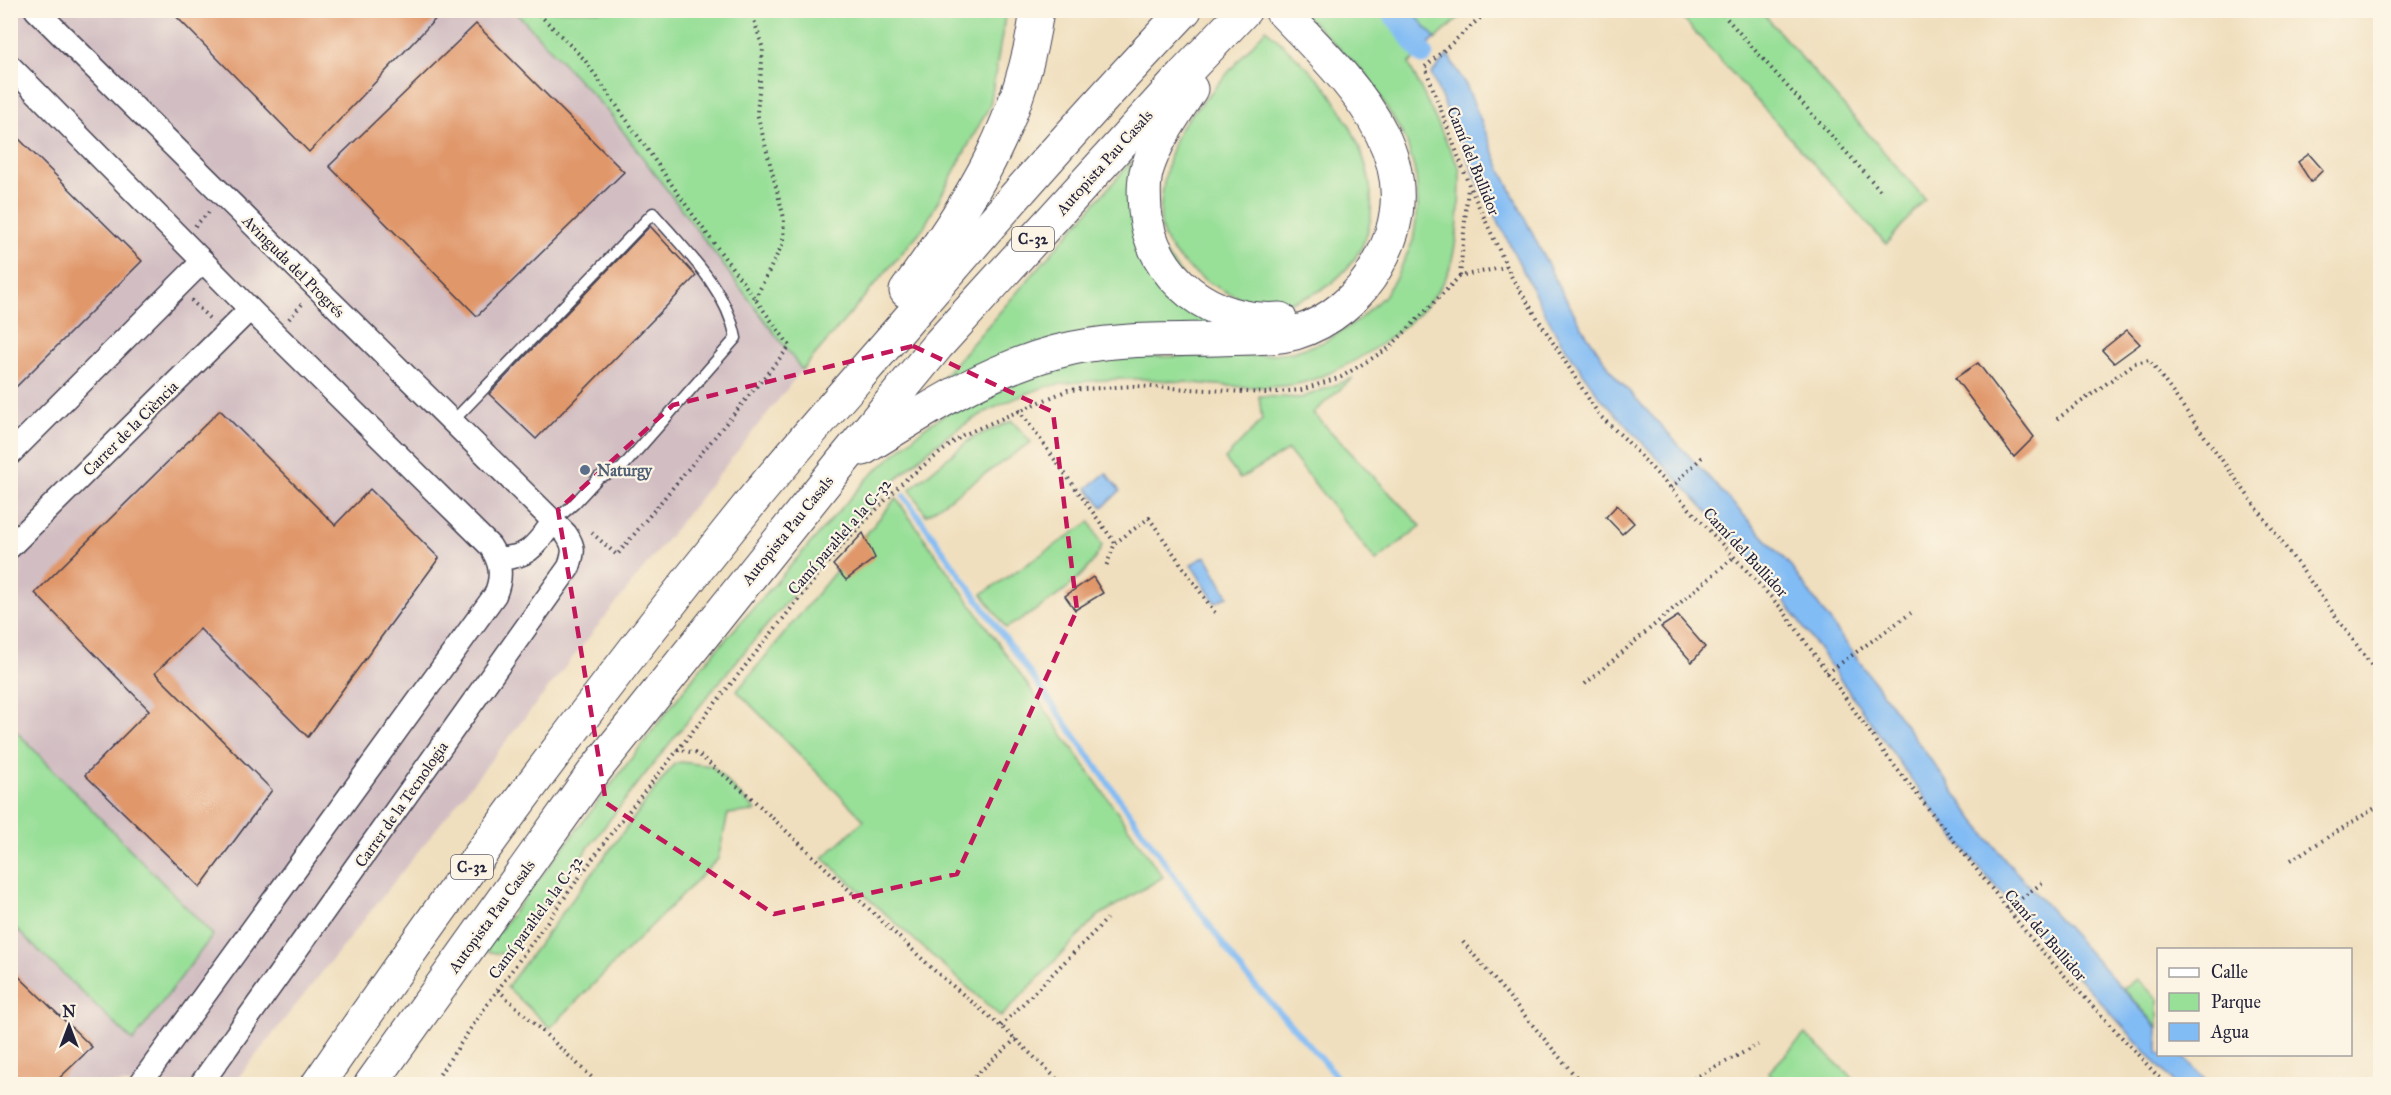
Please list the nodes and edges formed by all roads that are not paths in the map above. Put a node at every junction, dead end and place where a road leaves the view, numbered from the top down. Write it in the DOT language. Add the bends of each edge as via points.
graph roads {
  1 [pos="36,10"];
  2 [pos="1037,10"];
  3 [pos="1185,10"];
  4 [pos="1239,16"];
  5 [pos="1288,17"];
  6 [pos="10,66"];
  7 [pos="203,261"];
  8 [pos="1358,292"];
  9 [pos="250,309"];
  10 [pos="822,416"];
  11 [pos="452,422"];
  12 [pos="10,454"];
  13 [pos="841,463"];
  14 [pos="553,522"];
  15 [pos="10,547"];
  16 [pos="498,558"];
  17 [pos="140,1084"];
  18 [pos="201,1084"];
  19 [pos="318,1084"];
  20 [pos="371,1084"];
  1 -- 11 [label="street, Avinguda del Progrés"];
  2 -- 10 [label="highway" via="1022,86 998,146 936,251 855,360"];
  3 -- 10 [label="highway, C-32" via="994,217"];
  4 -- 8 [label="highway" via="1169,123 1146,171 1146,219 1152,243 1186,290 1214,308 1238,316 1265,320 1294,318"];
  4 -- 13 [label="highway, Autopista Pau Casals / C-32" via="937,346"];
  5 -- 8 [label="highway" via="1368,106 1394,162 1396,222 1386,251"];
  6 -- 7 [label="street"];
  7 -- 9 [label="street"];
  7 -- 12 [label="street"];
  8 -- 13 [label="highway" via="1327,319 1294,333 1108,344 1058,351 1021,363 960,390"];
  9 -- 15 [label="street, Carrer de la Ciència"];
  9 -- 16 [label="street"];
  10 -- 19 [label="highway, C-32" via="556,753 396,970"];
  11 -- 14 [label="street, Avinguda del Progrés"];
  11 -- 14 [label="lane" via="653,213 709,278 732,321 736,338 621,469 599,477"];
  13 -- 20 [label="highway, Autopista Pau Casals / C-32" via="596,769"];
  14 -- 16 [label="street" via="521,556"];
  14 -- 18 [label="street, Carrer de la Tecnologia" via="573,544 569,567"];
  16 -- 17 [label="street" via="501,574 495,595"];
}
